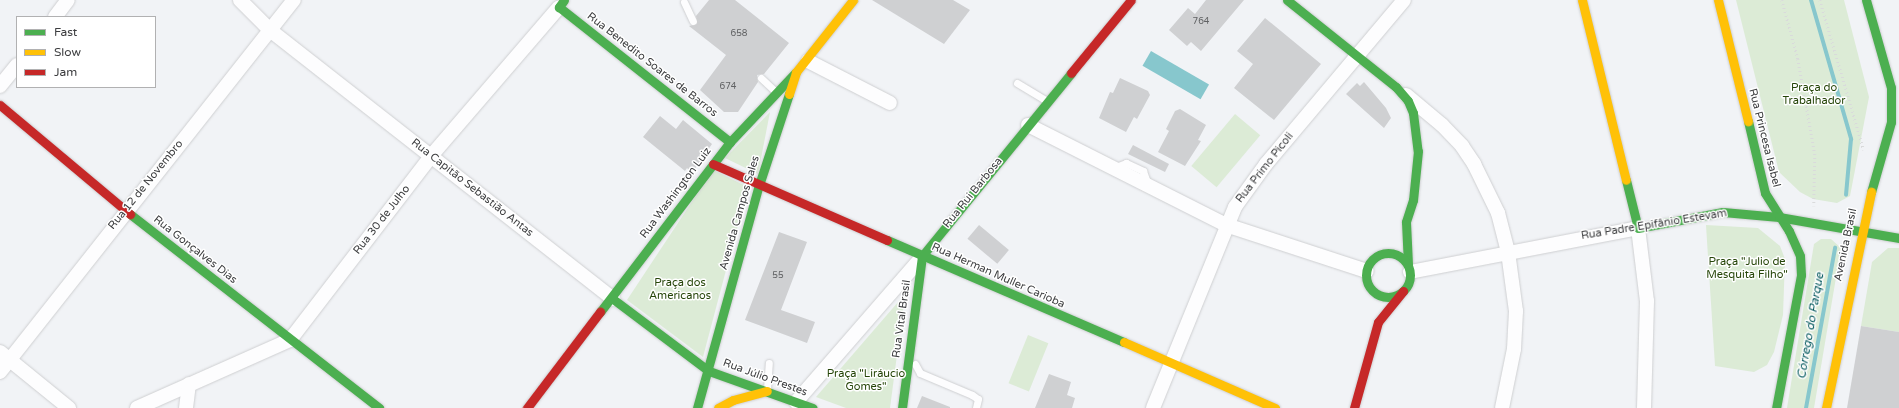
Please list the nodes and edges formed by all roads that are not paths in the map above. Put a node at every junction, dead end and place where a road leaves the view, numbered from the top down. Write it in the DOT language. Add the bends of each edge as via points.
graph roads {
  1 [pos="68,0"];
  2 [pos="240,0"];
  3 [pos="294,0"];
  4 [pos="853,0"];
  5 [pos="1131,0"];
  6 [pos="1286,0"];
  7 [pos="1404,0"];
  8 [pos="1582,0"];
  9 [pos="1718,0"];
  10 [pos="1866,0"];
  11 [pos="684,2"];
  12 [pos="562,3"];
  13 [pos="56,16"];
  14 [pos="692,21"];
  15 [pos="270,30"];
  16 [pos="1357,57"];
  17 [pos="808,61"];
  18 [pos="16,66"];
  19 [pos="796,72"];
  20 [pos="761,78"];
  21 [pos="1017,83"];
  22 [pos="0,86"];
  23 [pos="1396,87"];
  24 [pos="1891,88"];
  25 [pos="776,93"];
  26 [pos="1047,101"];
  27 [pos="890,103"];
  28 [pos="0,105"];
  29 [pos="1899,119"];
  30 [pos="1028,125"];
  31 [pos="730,142"];
  32 [pos="431,156"];
  33 [pos="713,164"];
  34 [pos="759,185"];
  35 [pos="126,210"];
  36 [pos="1779,216"];
  37 [pos="1406,222"];
  38 [pos="1226,225"];
  39 [pos="1638,228"];
  40 [pos="1396,232"];
  41 [pos="1860,232"];
  42 [pos="1899,238"];
  43 [pos="1387,243"];
  44 [pos="1508,252"];
  45 [pos="922,256"];
  46 [pos="1409,268"];
  47 [pos="1369,269"];
  48 [pos="1403,291"];
  49 [pos="613,299"];
  50 [pos="1378,322"];
  51 [pos="290,340"];
  52 [pos="919,349"];
  53 [pos="5,356"];
  54 [pos="769,363"];
  55 [pos="1170,365"];
  56 [pos="709,371"];
  57 [pos="0,372"];
  58 [pos="189,384"];
  59 [pos="767,391"];
  60 [pos="796,402"];
  61 [pos="69,408"];
  62 [pos="137,408"];
  63 [pos="186,408"];
  64 [pos="379,408"];
  65 [pos="527,408"];
  66 [pos="696,408"];
  67 [pos="718,408"];
  68 [pos="813,408"];
  69 [pos="902,408"];
  70 [pos="976,408"];
  71 [pos="1153,408"];
  72 [pos="1275,408"];
  73 [pos="1354,408"];
  74 [pos="1502,408"];
  75 [pos="1644,408"];
  76 [pos="1776,408"];
  77 [pos="1826,408"];
  1 -- 13 [label="street"];
  2 -- 15 [label="street, Rua Capitão Sebastião Antas"];
  3 -- 15 [label="street, Rua 12 de Novembro"];
  4 -- 17 [label="main road, Rua Washington Luiz"];
  5 -- 26 [label="main road, Rua Rui Barbosa"];
  6 -- 16 [label="main road"];
  7 -- 16 [label="street, Rua Primo Picoli"];
  8 -- 39 [label="main road"];
  9 -- 36 [label="main road, Rua Princesa Isabel" via="1762,185"];
  10 -- 24 [label="main road, Avenida Brasil"];
  11 -- 14 [label="lane"];
  12 -- 31 [label="main road, Rua Benedito Soares de Barros"];
  12 -- 32 [label="street, Rua 30 de Julho"];
  15 -- 32 [label="street, Rua Capitão Sebastião Antas"];
  15 -- 35 [label="street, Rua 12 de Novembro"];
  16 -- 23 [label="main road"];
  16 -- 38 [label="street, Rua Primo Picoli" via="1266,164"];
  17 -- 19 [label="main road, Rua Washington Luiz"];
  17 -- 27 [label="street"];
  18 -- 22 [label="street"];
  19 -- 25 [label="main road, Rua Washington Luiz"];
  19 -- 34 [label="main road, Avenida Campos Sales"];
  20 -- 25 [label="lane"];
  21 -- 26 [label="lane"];
  23 -- 37 [label="main road" via="1413,113 1418,151 1414,192"];
  23 -- 44 [label="street" via="1442,125 1474,164 1498,213"];
  24 -- 29 [label="street"];
  24 -- 41 [label="main road, Avenida Brasil" via="1890,127"];
  25 -- 31 [label="main road, Rua Washington Luiz"];
  26 -- 30 [label="main road, Rua Rui Barbosa"];
  28 -- 35 [label="main road, Rua Gonçalves Dias"];
  30 -- 38 [label="street"];
  30 -- 45 [label="main road, Rua Rui Barbosa"];
  31 -- 33 [label="main road, Rua Washington Luiz"];
  32 -- 49 [label="street, Rua Capitão Sebastião Antas"];
  32 -- 51 [label="street, Rua 30 de Julho"];
  33 -- 34 [label="main road, Rua Herman Muller Carioba"];
  33 -- 49 [label="main road, Rua Washington Luiz"];
  34 -- 45 [label="main road, Rua Herman Muller Carioba"];
  34 -- 56 [label="main road, Avenida Campos Sales"];
  35 -- 51 [label="main road, Rua Gonçalves Dias"];
  35 -- 53 [label="street, Rua 12 de Novembro"];
  36 -- 39 [label="main road, Rua Padre Epifânio Estevam" via="1723,212"];
  36 -- 41 [label="main road, Rua Padre Epifânio Estevam"];
  36 -- 76 [label="main road, Rua Princesa Isabel" via="1797,247 1800,275"];
  37 -- 40 [label="main road"];
  37 -- 46 [label="main road"];
  38 -- 47 [label="street"];
  38 -- 55 [label="street, Rua Primo Picoli"];
  39 -- 44 [label="street, Rua Padre Epifânio Estevam"];
  39 -- 75 [label="street" via="1647,301"];
  41 -- 42 [label="main road, Rua Padre Epifânio Estevam"];
  41 -- 77 [label="main road, Avenida Brasil"];
  43 -- 47 [label="main road"];
  44 -- 46 [label="street, Rua Padre Epifânio Estevam"];
  44 -- 74 [label="street" via="1516,311 1514,349"];
  45 -- 55 [label="main road, Rua Herman Muller Carioba"];
  45 -- 60 [label="street, Rua Rui Barbosa"];
  45 -- 69 [label="main road, Rua Vital Brasil"];
  46 -- 47 [label="main road" via="1392,253"];
  46 -- 48 [label="main road"];
  47 -- 48 [label="main road" via="1372,289 1384,296"];
  47 -- 50 [label="main road"];
  48 -- 50 [label="main road"];
  49 -- 56 [label="main road, Rua Capitão Sebastião Antas"];
  49 -- 65 [label="main road, Rua Washington Luiz"];
  50 -- 73 [label="main road"];
  51 -- 58 [label="street, Rua 30 de Julho"];
  51 -- 64 [label="main road, Rua Gonçalves Dias"];
  52 -- 70 [label="lane" via="915,368 972,395 978,399"];
  53 -- 57 [label="street, Rua 12 de Novembro"];
  53 -- 61 [label="street"];
  54 -- 59 [label="lane"];
  55 -- 71 [label="street, Rua Primo Picoli"];
  55 -- 72 [label="main road, Rua Herman Muller Carioba"];
  56 -- 59 [label="main road, Rua Júlio Prestes"];
  56 -- 66 [label="main road, Avenida Campos Sales"];
  58 -- 62 [label="street, Rua 30 de Julho"];
  58 -- 63 [label="street"];
  59 -- 60 [label="main road, Rua Júlio Prestes"];
  59 -- 67 [label="main road" via="733,400"];
  60 -- 68 [label="main road, Rua Júlio Prestes"];
}
